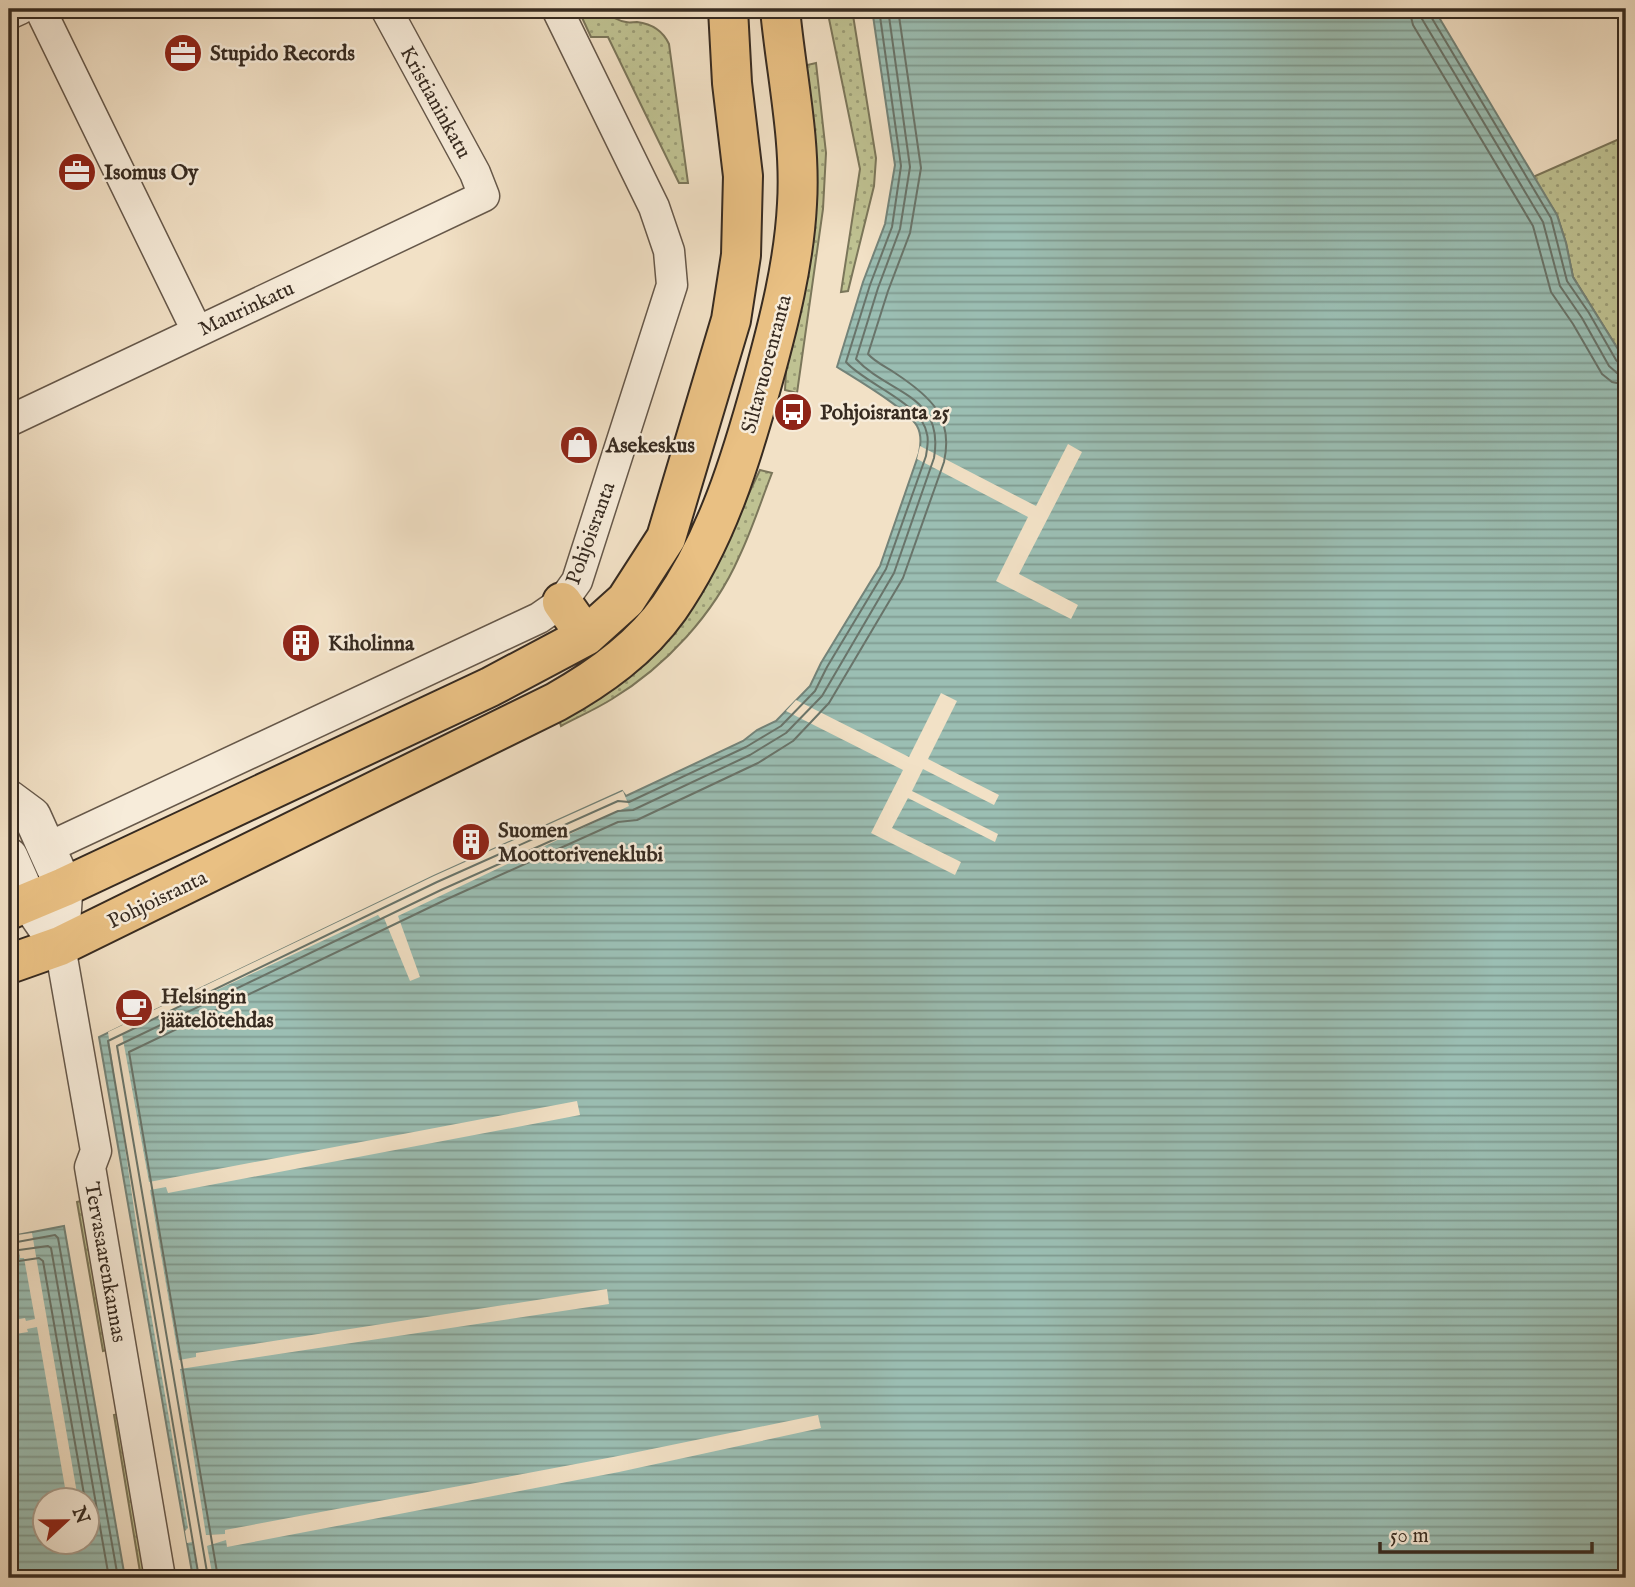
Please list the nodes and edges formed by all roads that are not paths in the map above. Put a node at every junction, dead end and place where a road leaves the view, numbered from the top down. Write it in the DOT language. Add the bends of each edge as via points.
graph roads {
  1 [pos="20,9"];
  2 [pos="40,9"];
  3 [pos="386,9"];
  4 [pos="557,9"];
  5 [pos="728,9"];
  6 [pos="780,9"];
  7 [pos="9,14"];
  8 [pos="484,196"];
  9 [pos="197,331"];
  10 [pos="9,421"];
  11 [pos="562,602"];
  12 [pos="586,636"];
  13 [pos="601,675"];
  14 [pos="9,799"];
  15 [pos="47,848"];
  16 [pos="9,857"];
  17 [pos="64,887"];
  18 [pos="19,906"];
  19 [pos="60,946"];
  20 [pos="9,964"];
  21 [pos="160,1578"];
  1 -- 7 [label="street"];
  2 -- 9 [label="street"];
  3 -- 8 [label="street, Kristianinkatu"];
  4 -- 11 [label="street, Pohjoisranta" via="654,207 668,243 671,285 580,573"];
  5 -- 12 [label="main road" via="743,176 741,255 731,320 666,538 626,600"];
  6 -- 13 [label="main road, Siltavuorenranta" via="794,125 797,202 789,274 770,355 731,490 705,548 668,610"];
  8 -- 9 [label="street, Maurinkatu"];
  9 -- 10 [label="street, Maurinkatu"];
  11 -- 12 [label="main road"];
  11 -- 15 [label="street, Pohjoisranta" via="495,640"];
  12 -- 17 [label="main road" via="416,723"];
  13 -- 19 [label="main road, Pohjoisranta" via="556,702"];
  14 -- 15 [label="street" via="32,816"];
  15 -- 17 [label="street"];
  16 -- 18 [label="street"];
  17 -- 18 [label="main road"];
  17 -- 19 [label="street"];
  18 -- 19 [label="street"];
  19 -- 20 [label="main road, Pohjoisranta"];
  19 -- 21 [label="street, Tervasaarenkannas" via="96,1151 90,1167"];
}
